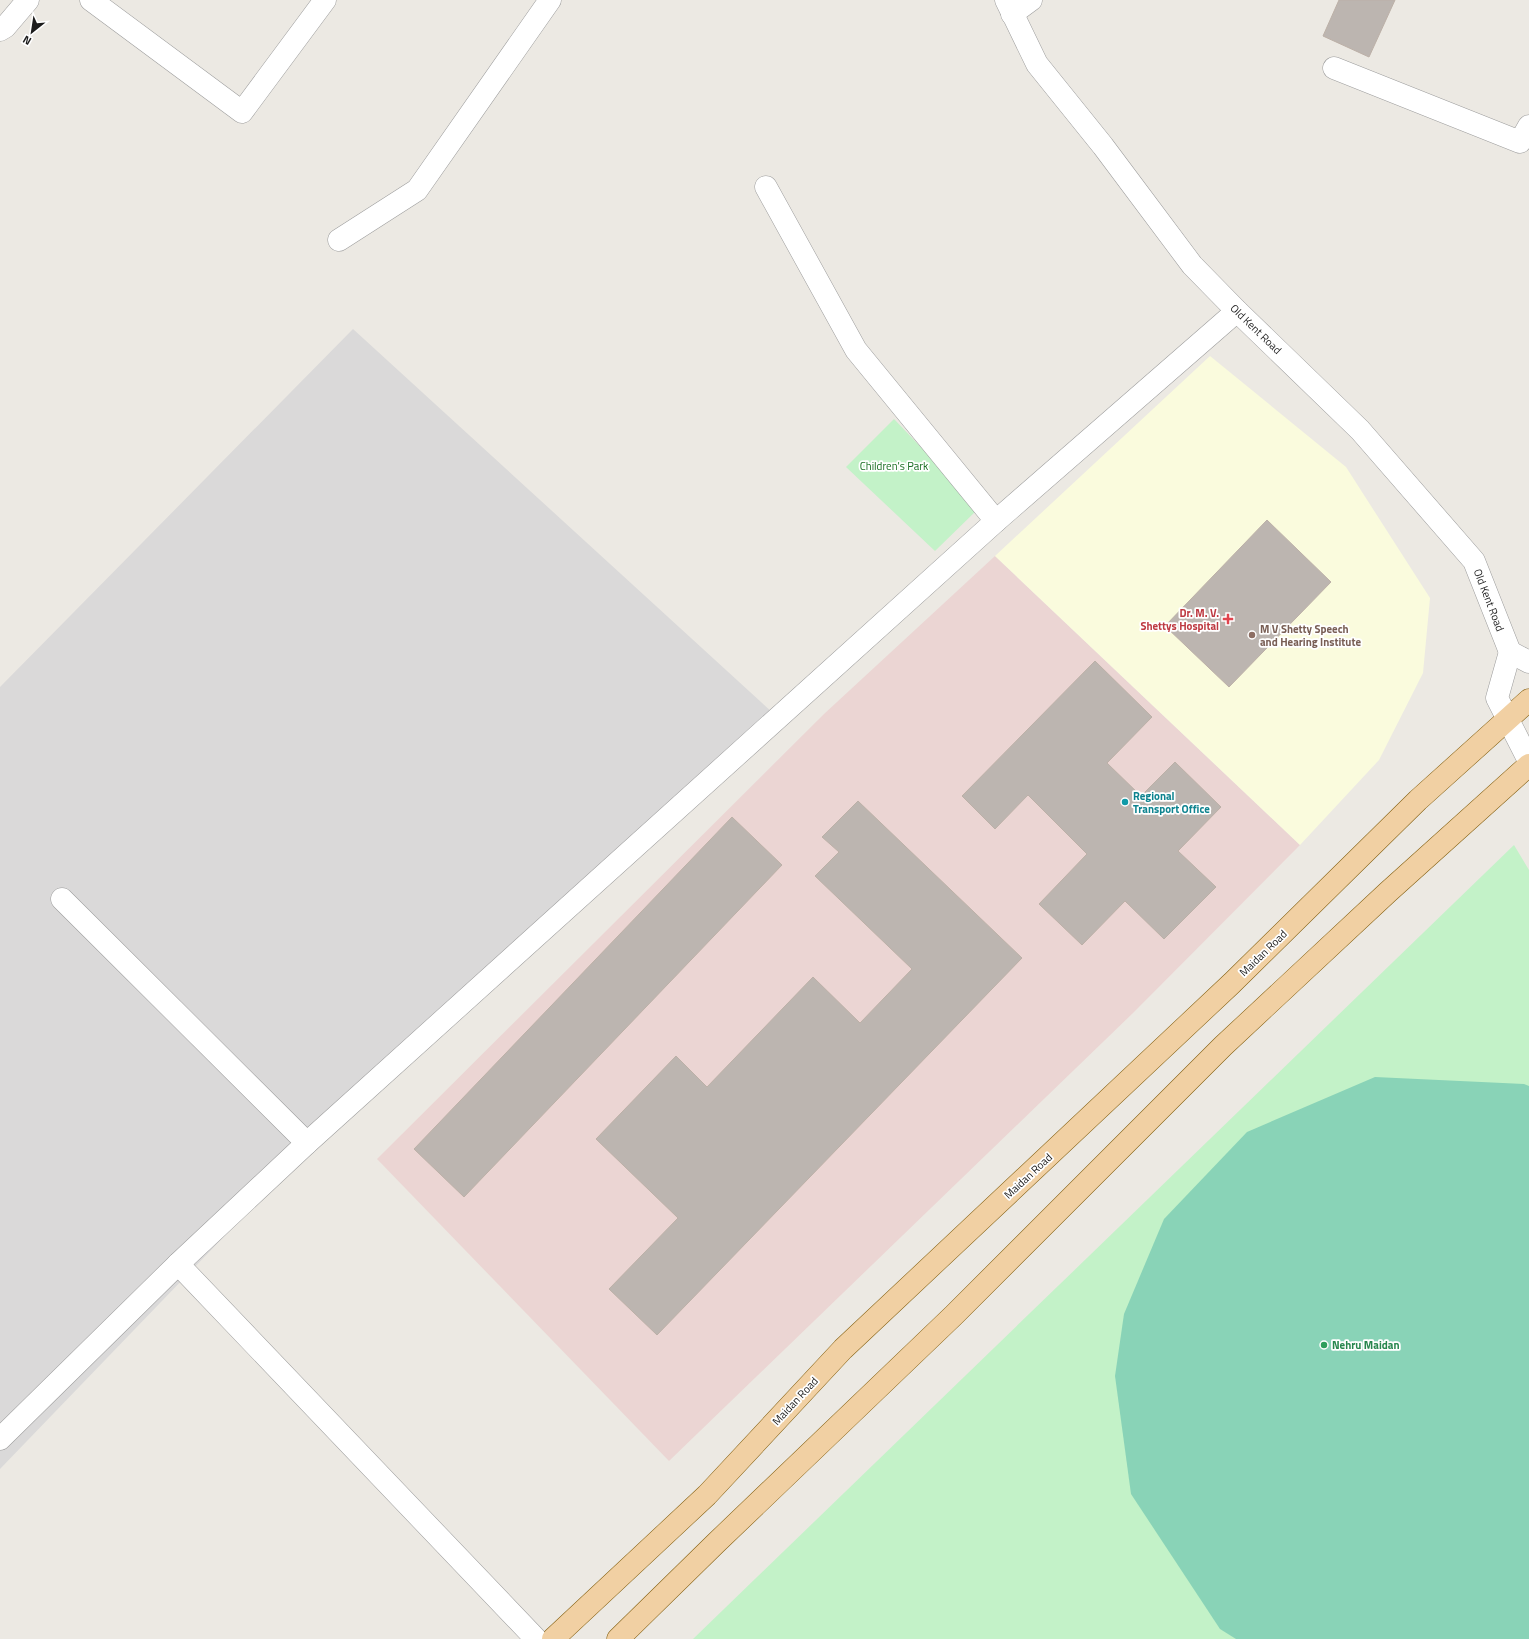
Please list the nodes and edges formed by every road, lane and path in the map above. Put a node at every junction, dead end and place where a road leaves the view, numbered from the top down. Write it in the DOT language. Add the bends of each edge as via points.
graph roads {
  1 [pos="28,0"];
  2 [pos="91,0"];
  3 [pos="325,0"];
  4 [pos="550,0"];
  5 [pos="1031,0"];
  6 [pos="1009,7"];
  7 [pos="0,30"];
  8 [pos="1334,68"];
  9 [pos="1529,126"];
  10 [pos="766,187"];
  11 [pos="339,240"];
  12 [pos="1237,311"];
  13 [pos="996,521"];
  14 [pos="1510,652"];
  15 [pos="1529,662"];
  16 [pos="1529,700"];
  17 [pos="1508,719"];
  18 [pos="1529,761"];
  19 [pos="1529,765"];
  20 [pos="62,899"];
  21 [pos="307,1144"];
  22 [pos="178,1264"];
  23 [pos="0,1439"];
  24 [pos="536,1639"];
  25 [pos="553,1639"];
  26 [pos="618,1639"];
  1 -- 7 [label="street" via="5,28"];
  2 -- 3 [label="street" via="242,112"];
  4 -- 11 [label="street" via="417,190"];
  5 -- 6 [label="street"];
  6 -- 12 [label="street, Old Kent Road" via="1037,64 1103,146 1192,265"];
  8 -- 9 [label="street" via="1520,142"];
  10 -- 13 [label="street" via="856,350"];
  12 -- 13 [label="street"];
  12 -- 14 [label="street, Old Kent Road" via="1360,430 1474,561"];
  13 -- 21 [label="street"];
  14 -- 15 [label="street"];
  14 -- 17 [label="street" via="1497,698"];
  16 -- 17 [label="main road, Maidan Road"];
  17 -- 18 [label="street"];
  17 -- 25 [label="main road, Maidan Road" via="1418,800 1232,983 844,1349 707,1495"];
  19 -- 26 [label="main road" via="1223,1046 954,1315"];
  20 -- 21 [label="street"];
  21 -- 22 [label="street"];
  22 -- 23 [label="street"];
  22 -- 24 [label="street"];
}
